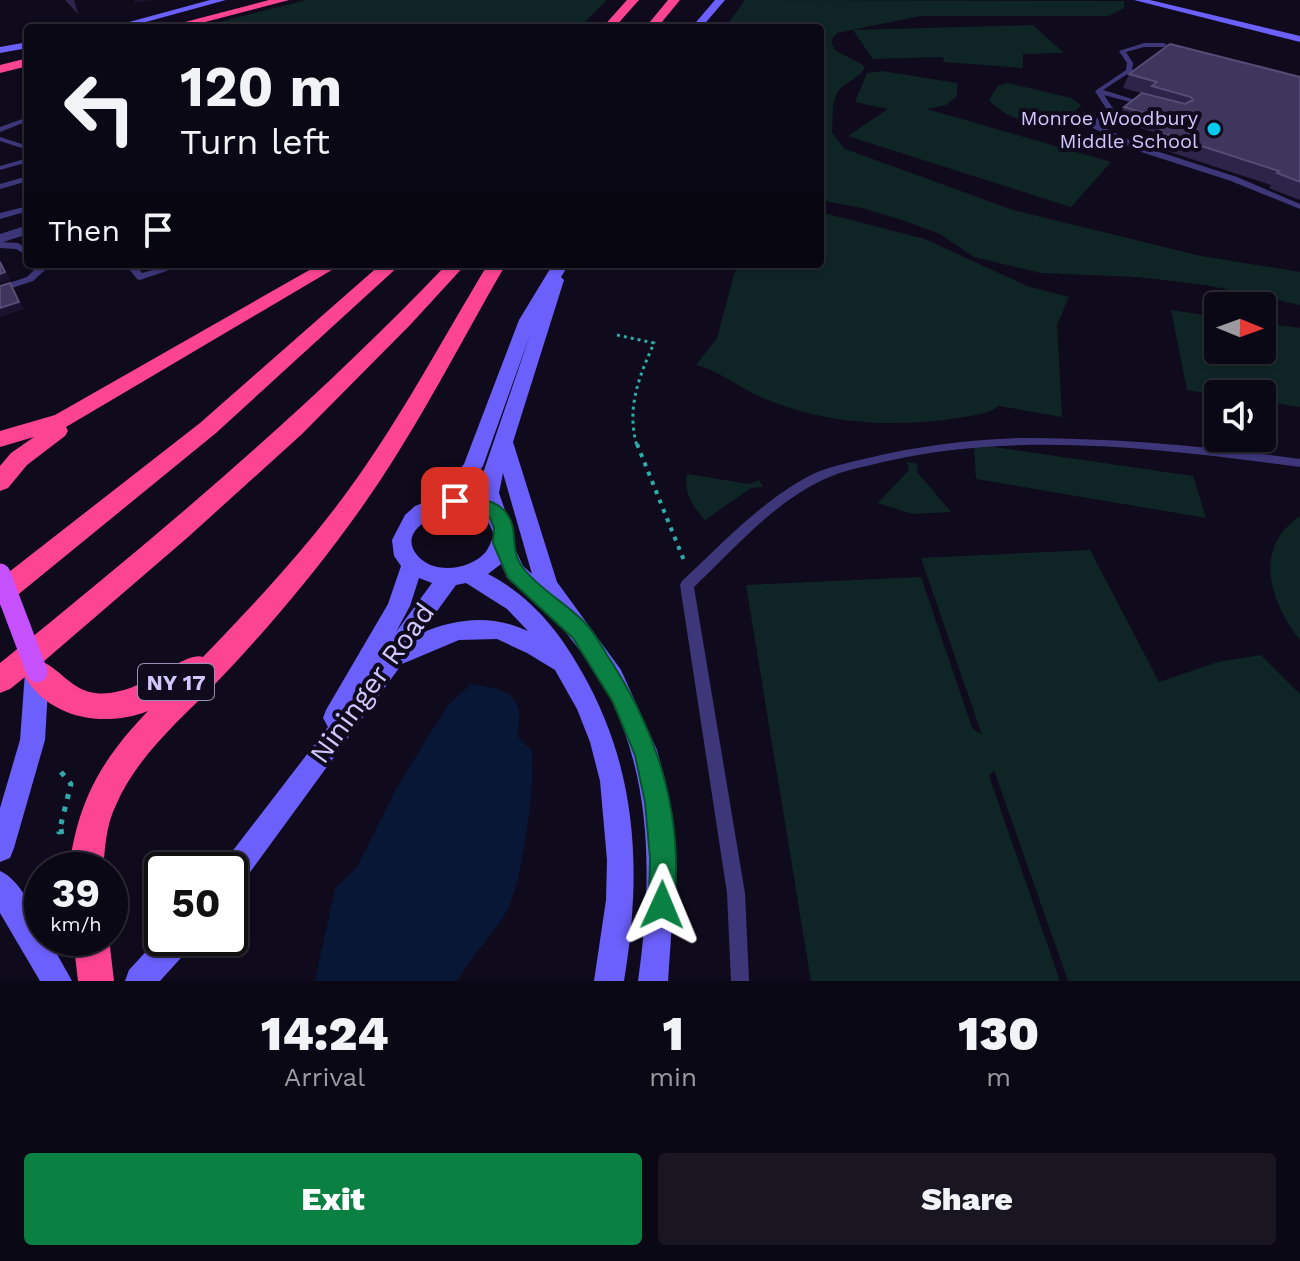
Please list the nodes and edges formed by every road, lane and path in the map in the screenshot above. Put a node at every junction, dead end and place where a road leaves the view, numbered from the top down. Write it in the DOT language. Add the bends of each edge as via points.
graph roads {
  1 [pos="221,0"];
  2 [pos="283,0"];
  3 [pos="633,0"];
  4 [pos="674,0"];
  5 [pos="720,0"];
  6 [pos="1139,0"];
  7 [pos="128,24"];
  8 [pos="184,24"];
  9 [pos="612,24"];
  10 [pos="654,24"];
  11 [pos="699,24"];
  12 [pos="1300,39"];
  13 [pos="1164,45"];
  14 [pos="24,46"];
  15 [pos="0,50"];
  16 [pos="24,63"];
  17 [pos="0,69"];
  18 [pos="1098,91"];
  19 [pos="1153,106"];
  20 [pos="24,121"];
  21 [pos="0,130"];
  22 [pos="0,139"];
  23 [pos="24,147"];
  24 [pos="24,161"];
  25 [pos="0,168"];
  26 [pos="24,179"];
  27 [pos="0,187"];
  28 [pos="1300,207"];
  29 [pos="24,209"];
  30 [pos="0,216"];
  31 [pos="24,231"];
  32 [pos="0,242"];
  33 [pos="24,250"];
  34 [pos="41,268"];
  35 [pos="133,268"];
  36 [pos="169,268"];
  37 [pos="326,268"];
  38 [pos="388,268"];
  39 [pos="453,268"];
  40 [pos="495,268"];
  41 [pos="558,268"];
  42 [pos="559,268"];
  43 [pos="0,289"];
  44 [pos="617,335"];
  45 [pos="108,396"];
  46 [pos="0,439"];
  47 [pos="503,441"];
  48 [pos="1300,463"];
  49 [pos="0,482"];
  50 [pos="445,503"];
  51 [pos="493,509"];
  52 [pos="502,543"];
  53 [pos="412,566"];
  54 [pos="0,574"];
  55 [pos="459,576"];
  56 [pos="687,585"];
  57 [pos="0,594"];
  58 [pos="265,605"];
  59 [pos="567,617"];
  60 [pos="392,658"];
  61 [pos="566,667"];
  62 [pos="37,672"];
  63 [pos="0,680"];
  64 [pos="61,772"];
  65 [pos="296,788"];
  66 [pos="74,830"];
  67 [pos="0,848"];
  68 [pos="87,852"];
  69 [pos="248,852"];
  70 [pos="0,885"];
  71 [pos="93,956"];
  72 [pos="162,956"];
  73 [pos="52,974"];
  74 [pos="96,981"];
  75 [pos="140,981"];
  76 [pos="609,981"];
  77 [pos="653,981"];
  78 [pos="740,981"];
  1 -- 7 [label="street"];
  2 -- 8 [label="highway"];
  3 -- 9 [label="highway"];
  4 -- 10 [label="highway"];
  5 -- 11 [label="street"];
  6 -- 12 [label="street"];
  13 -- 18 [label="lane" via="1122,51 1129,71"];
  14 -- 15 [label="street"];
  16 -- 17 [label="highway"];
  18 -- 19 [label="lane"];
  18 -- 28 [label="lane" via="1111,110 1094,125 1141,149"];
  20 -- 21 [label="lane"];
  22 -- 23 [label="lane"];
  24 -- 25 [label="lane"];
  26 -- 27 [label="lane"];
  29 -- 30 [label="lane"];
  31 -- 32 [label="street"];
  32 -- 33 [label="lane"];
  34 -- 43 [label="lane" via="30,279"];
  35 -- 36 [label="lane" via="140,277"];
  37 -- 45 [label="highway"];
  38 -- 57 [label="highway" via="252,391"];
  39 -- 63 [label="highway" via="246,470"];
  40 -- 58 [label="highway, NY 17" via="369,479"];
  41 -- 50 [label="street" via="527,320 473,466"];
  42 -- 47 [label="street"];
  44 -- 56 [label="path" via="654,343 634,395 635,434 681,549"];
  45 -- 46 [label="highway" via="49,426"];
  45 -- 49 [label="highway" via="30,450"];
  47 -- 51 [label="street" via="490,484"];
  47 -- 59 [label="street" via="542,571"];
  48 -- 56 [label="lane" via="1154,446 1048,443 955,444 896,453 818,477 755,521"];
  50 -- 51 [label="street"];
  50 -- 53 [label="street" via="417,516 405,532 402,548"];
  51 -- 52 [label="street" via="503,528"];
  52 -- 55 [label="street" via="486,564"];
  52 -- 59 [label="street" via="515,572"];
  53 -- 55 [label="street" via="428,575"];
  53 -- 65 [label="street, Nininger Road" via="399,606"];
  54 -- 62 [label="main road, NY 17, bridge"];
  55 -- 60 [label="street, Nininger Road" via="419,616"];
  55 -- 61 [label="street" via="505,595 538,623"];
  56 -- 78 [label="lane" via="736,893"];
  58 -- 62 [label="highway, NY 17" via="187,673 149,697 108,708 83,706"];
  58 -- 68 [label="highway" via="116,770 89,826"];
  59 -- 77 [label="street" via="622,697 652,777 663,858"];
  60 -- 61 [label="street" via="440,635 489,628 527,638"];
  60 -- 65 [label="street, Nininger Road"];
  61 -- 76 [label="street" via="599,730 619,810 620,911"];
  62 -- 67 [label="street" via="37,722 27,772"];
  64 -- 66 [label="path" via="72,790 59,832"];
  65 -- 69 [label="street, Nininger Road"];
  70 -- 73 [label="street"];
  71 -- 74 [label="highway"];
  72 -- 75 [label="street"];
}
